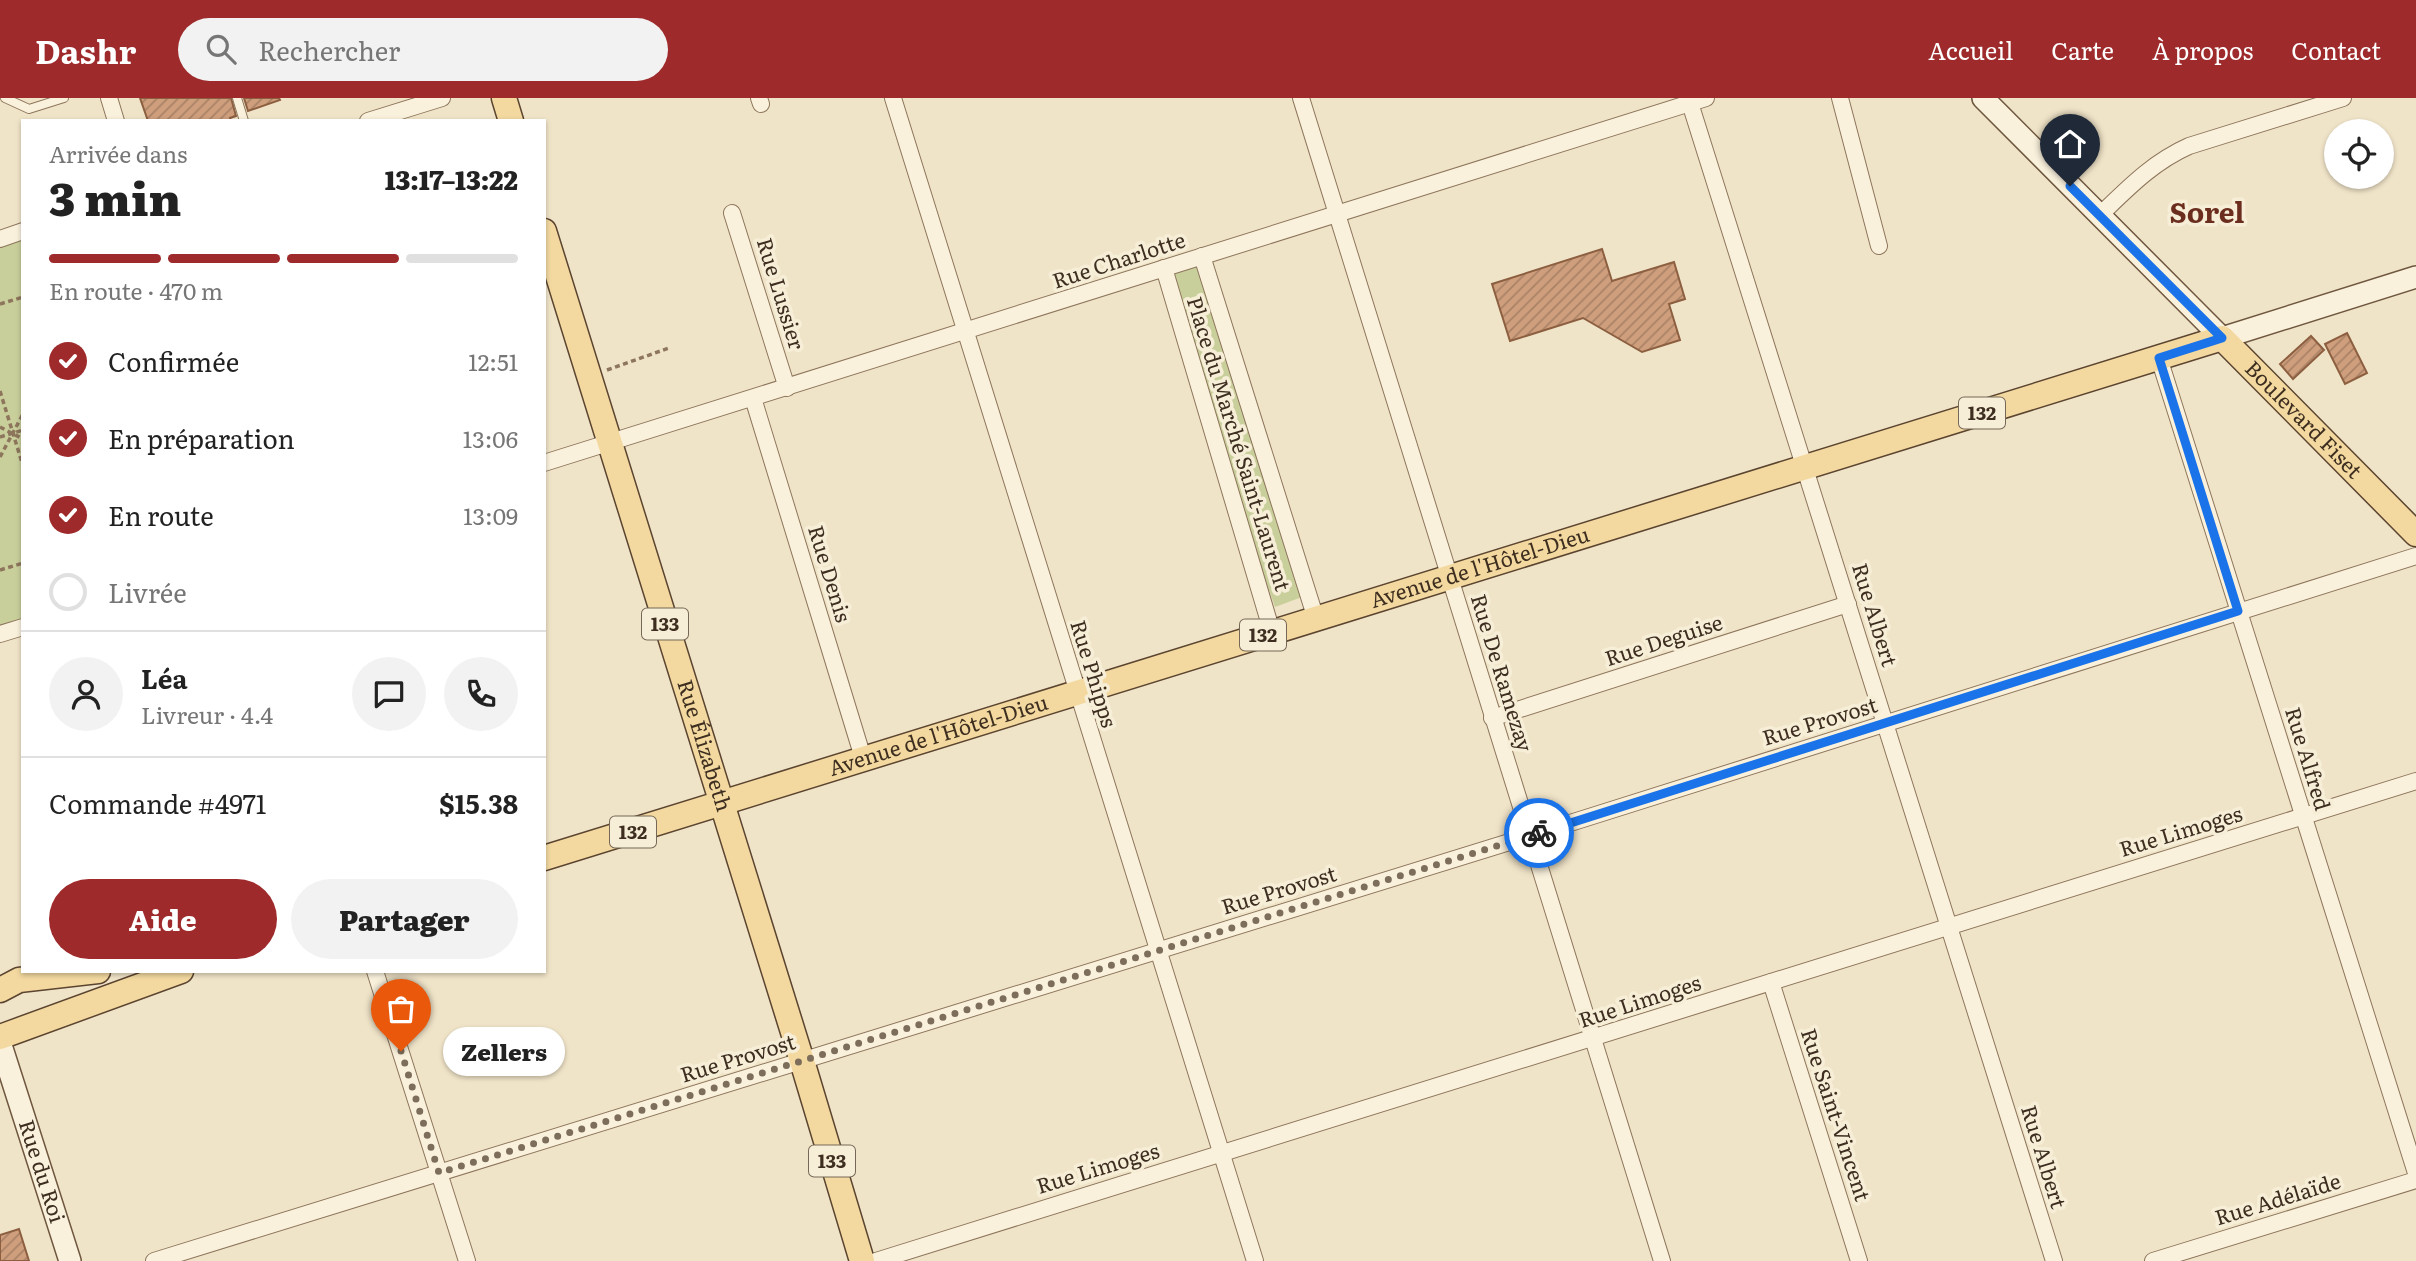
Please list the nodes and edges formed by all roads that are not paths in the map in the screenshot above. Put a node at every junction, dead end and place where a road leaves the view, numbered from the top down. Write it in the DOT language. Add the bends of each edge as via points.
graph roads {
  1 [pos="5,98"];
  2 [pos="64,98"];
  3 [pos="109,98"];
  4 [pos="237,98"];
  5 [pos="442,98"];
  6 [pos="504,98"];
  7 [pos="893,98"];
  8 [pos="1301,98"];
  9 [pos="1840,98"];
  10 [pos="1983,98"];
  11 [pos="2343,98"];
  12 [pos="1698,101"];
  13 [pos="115,119"];
  14 [pos="243,119"];
  15 [pos="374,119"];
  16 [pos="510,119"];
  17 [pos="732,213"];
  18 [pos="1338,214"];
  19 [pos="2100,215"];
  20 [pos="21,232"];
  21 [pos="546,237"];
  22 [pos="0,239"];
  23 [pos="1879,246"];
  24 [pos="1202,256"];
  25 [pos="1164,268"];
  26 [pos="2416,277"];
  27 [pos="964,331"];
  28 [pos="2222,338"];
  29 [pos="2159,358"];
  30 [pos="787,388"];
  31 [pos="753,398"];
  32 [pos="609,443"];
  33 [pos="546,462"];
  34 [pos="1805,467"];
  35 [pos="2416,534"];
  36 [pos="2416,556"];
  37 [pos="1450,578"];
  38 [pos="1848,604"];
  39 [pos="2238,611"];
  40 [pos="1316,619"];
  41 [pos="21,628"];
  42 [pos="1272,632"];
  43 [pos="0,634"];
  44 [pos="1077,694"];
  45 [pos="1492,718"];
  46 [pos="1885,723"];
  47 [pos="864,761"];
  48 [pos="2416,781"];
  49 [pos="722,805"];
  50 [pos="2303,816"];
  51 [pos="1529,836"];
  52 [pos="546,858"];
  53 [pos="1949,926"];
  54 [pos="1157,950"];
  55 [pos="81,973"];
  56 [pos="176,973"];
  57 [pos="376,973"];
  58 [pos="1771,982"];
  59 [pos="0,990"];
  60 [pos="1592,1039"];
  61 [pos="1,1048"];
  62 [pos="802,1061"];
  63 [pos="1222,1153"];
  64 [pos="439,1173"];
  65 [pos="2416,1173"];
  66 [pos="2416,1180"];
  67 [pos="70,1261"];
  68 [pos="154,1261"];
  69 [pos="467,1261"];
  70 [pos="862,1261"];
  71 [pos="876,1261"];
  72 [pos="1255,1261"];
  73 [pos="1662,1261"];
  74 [pos="1859,1261"];
  75 [pos="2054,1261"];
  76 [pos="2153,1261"];
  1 -- 2 [label="lane" via="29,109"];
  3 -- 13 [label="street"];
  4 -- 14 [label="lane"];
  5 -- 15 [label="street"];
  6 -- 16 [label="main road"];
  7 -- 27 [label="street, Rue Phipps"];
  8 -- 18 [label="street, Rue De Ramezay"];
  9 -- 23 [label="street"];
  10 -- 19 [label="street, Boulevard Fiset"];
  11 -- 19 [label="street" via="2178,151 2150,168"];
  12 -- 18 [label="street, Rue Charlotte"];
  12 -- 34 [label="street, Rue Albert"];
  17 -- 30 [label="street, Rue Lussier"];
  18 -- 24 [label="street, Rue Charlotte"];
  18 -- 37 [label="street, Rue De Ramezay"];
  19 -- 28 [label="street, Boulevard Fiset"];
  20 -- 22 [label="street"];
  21 -- 32 [label="main road, Rue Élizabeth / 133"];
  24 -- 25 [label="street, Rue Charlotte"];
  24 -- 40 [label="street, Place du Marché Saint-Laurent"];
  25 -- 27 [label="street, Rue Charlotte"];
  25 -- 42 [label="street, Place du Marché Saint-Laurent"];
  26 -- 28 [label="street, Avenue de l'Hôtel-Dieu"];
  27 -- 30 [label="street, Rue Charlotte"];
  27 -- 44 [label="street, Rue Phipps"];
  28 -- 29 [label="main road, Avenue de l'Hôtel-Dieu / 132"];
  28 -- 35 [label="main road, Boulevard Fiset"];
  29 -- 34 [label="main road, Avenue de l'Hôtel-Dieu / 132"];
  29 -- 39 [label="street, Rue Alfred"];
  30 -- 31 [label="street, Rue Charlotte"];
  31 -- 32 [label="street, Rue Charlotte"];
  31 -- 47 [label="street, Rue Denis"];
  32 -- 33 [label="street, Rue Charlotte"];
  32 -- 49 [label="main road, Rue Élizabeth / 133"];
  34 -- 37 [label="main road, Avenue de l'Hôtel-Dieu / 132"];
  34 -- 38 [label="street, Rue Albert"];
  36 -- 39 [label="street, Rue Provost"];
  37 -- 40 [label="main road, Avenue de l'Hôtel-Dieu / 132"];
  37 -- 45 [label="street, Rue De Ramezay"];
  38 -- 45 [label="street, Rue Deguise"];
  38 -- 46 [label="street, Rue Albert"];
  39 -- 46 [label="street, Rue Provost"];
  39 -- 50 [label="street, Rue Alfred"];
  40 -- 42 [label="main road, Avenue de l'Hôtel-Dieu / 132"];
  41 -- 43 [label="street"];
  42 -- 44 [label="main road, Avenue de l'Hôtel-Dieu / 132"];
  44 -- 47 [label="main road, Avenue de l'Hôtel-Dieu / 132"];
  44 -- 54 [label="street, Rue Phipps"];
  45 -- 51 [label="street, Rue De Ramezay"];
  46 -- 51 [label="street, Rue Provost"];
  46 -- 53 [label="street, Rue Albert"];
  47 -- 49 [label="main road, Avenue de l'Hôtel-Dieu / 132"];
  48 -- 50 [label="street, Rue Limoges"];
  49 -- 52 [label="main road, Avenue de l'Hôtel-Dieu / 132"];
  49 -- 62 [label="main road, Rue Élizabeth / 133"];
  50 -- 53 [label="street, Rue Limoges"];
  50 -- 65 [label="street, Rue Alfred"];
  51 -- 54 [label="street, Rue Provost"];
  51 -- 60 [label="street, Rue De Ramezay"];
  53 -- 58 [label="street, Rue Limoges"];
  53 -- 75 [label="street, Rue Albert"];
  54 -- 62 [label="street, Rue Provost"];
  54 -- 63 [label="street, Rue Phipps"];
  55 -- 59 [label="main road" via="19,980"];
  56 -- 61 [label="main road"];
  57 -- 64 [label="street"];
  58 -- 60 [label="street, Rue Limoges"];
  58 -- 74 [label="street, Rue Saint-Vincent"];
  60 -- 63 [label="street, Rue Limoges"];
  60 -- 73 [label="street, Rue De Ramezay"];
  61 -- 67 [label="street, Rue du Roi"];
  62 -- 64 [label="street, Rue Provost"];
  62 -- 70 [label="main road, Rue Élizabeth / 133"];
  63 -- 71 [label="street, Rue Limoges"];
  63 -- 72 [label="street, Rue Phipps"];
  64 -- 68 [label="street, Rue Provost"];
  64 -- 69 [label="street"];
  66 -- 76 [label="street, Rue Adélaïde"];
}
